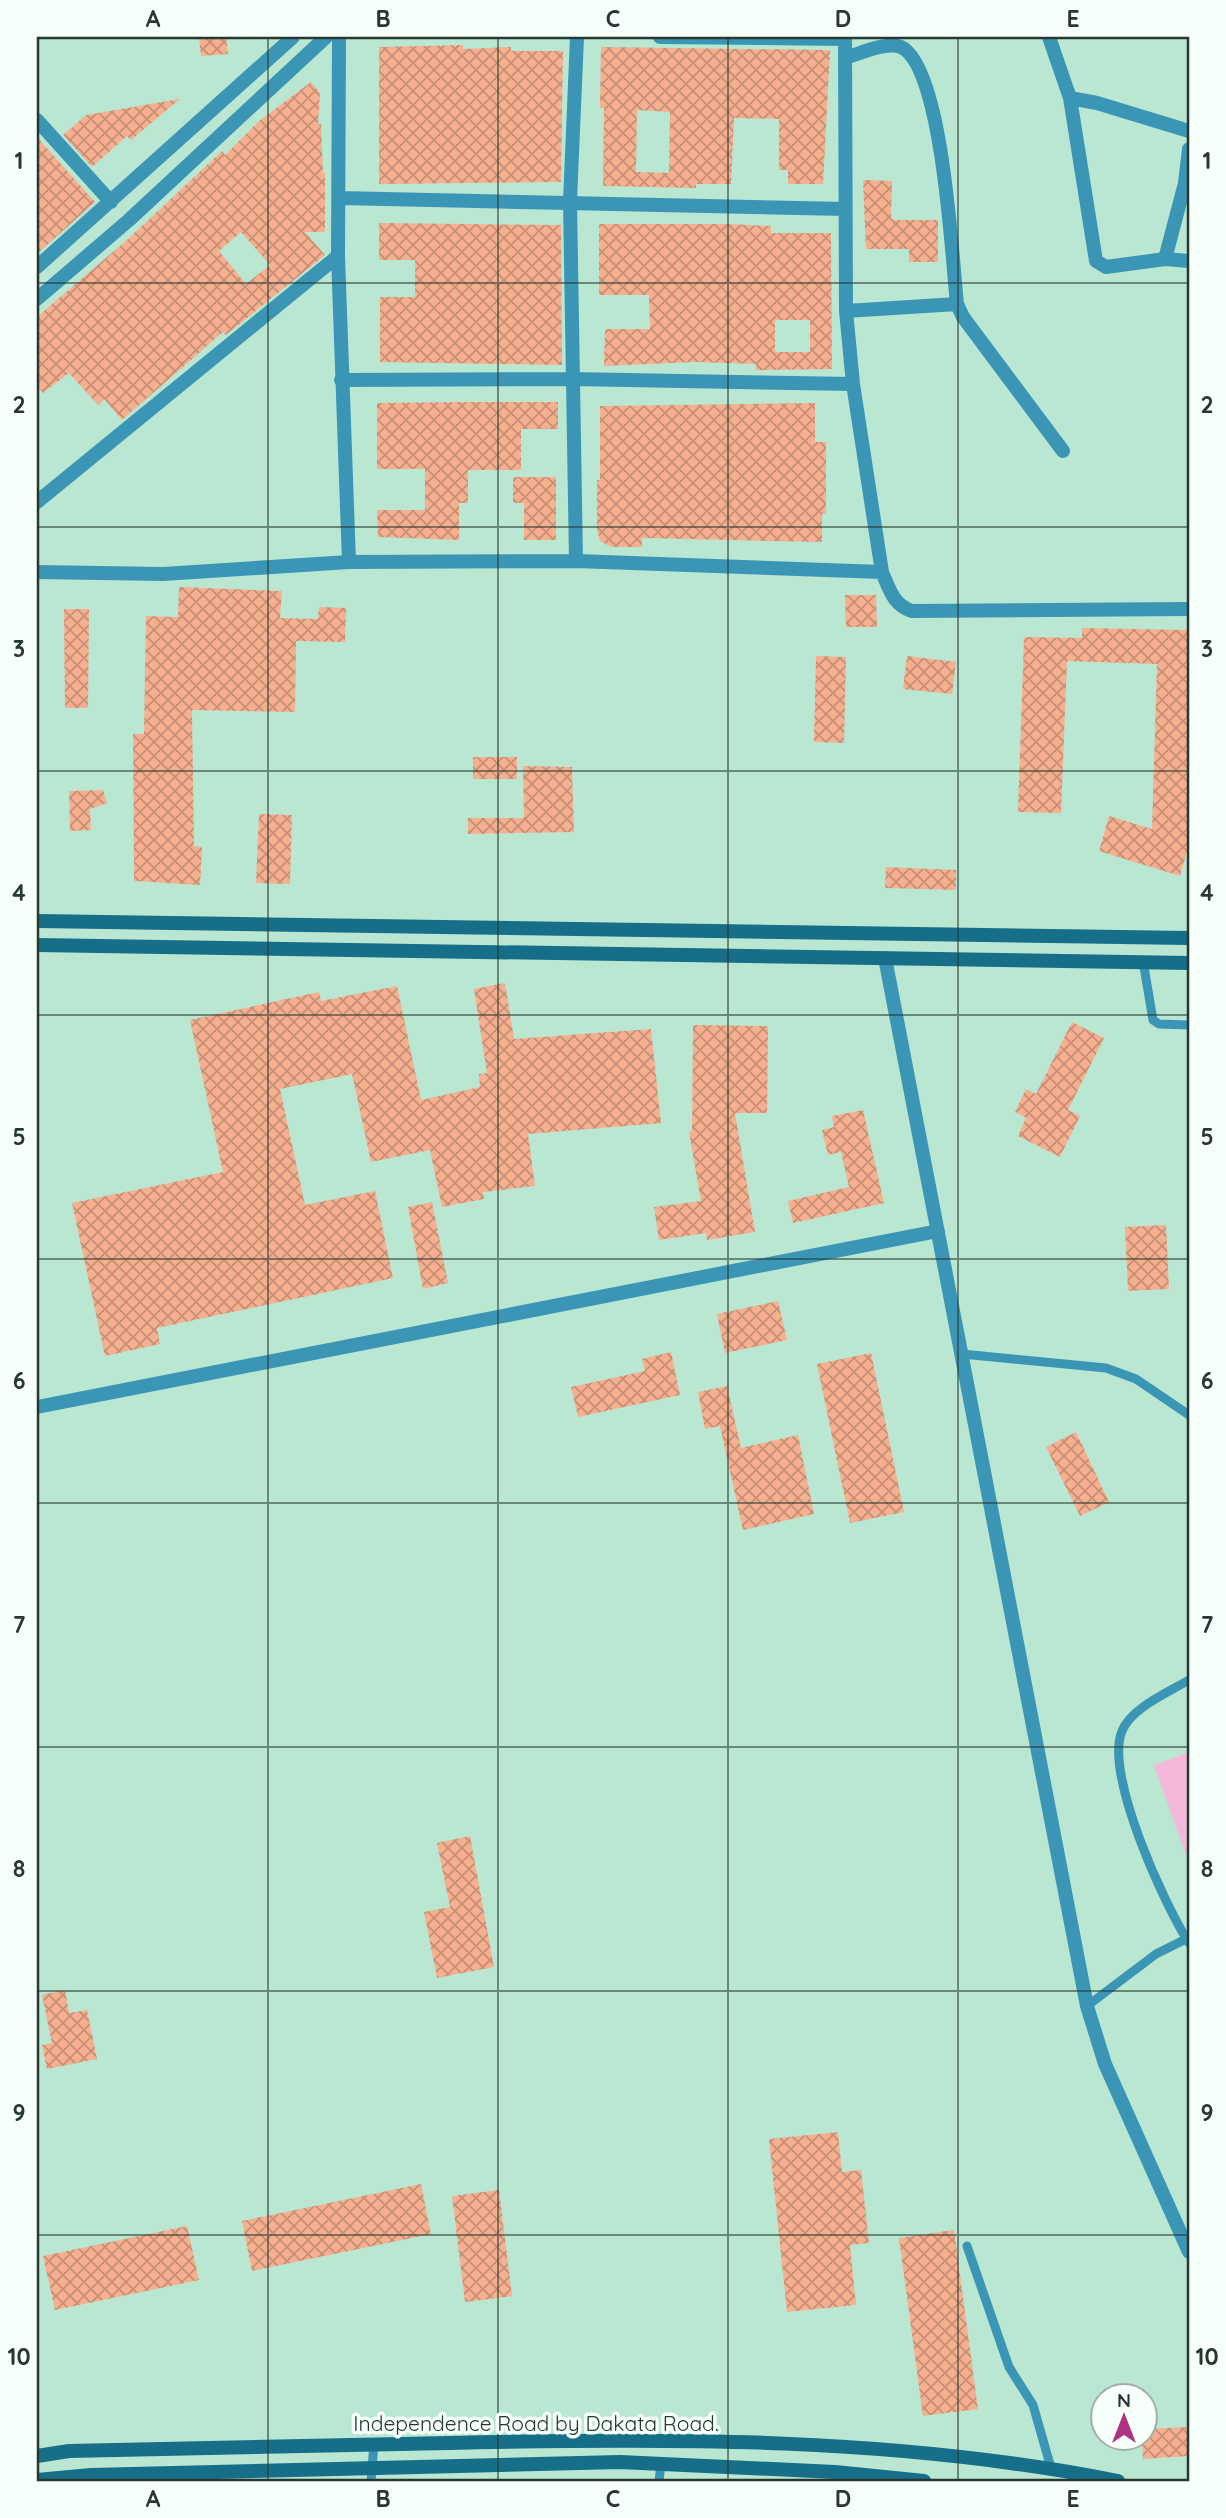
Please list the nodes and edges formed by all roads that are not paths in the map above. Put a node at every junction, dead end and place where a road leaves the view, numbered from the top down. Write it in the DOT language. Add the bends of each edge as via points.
graph roads {
  1 [pos="293,37"];
  2 [pos="326,37"];
  3 [pos="339,37"];
  4 [pos="576,37"];
  5 [pos="660,37"];
  6 [pos="1049,37"];
  7 [pos="845,38"];
  8 [pos="845,58"];
  9 [pos="1070,98"];
  10 [pos="37,120"];
  11 [pos="1189,131"];
  12 [pos="1189,149"];
  13 [pos="1187,182"];
  14 [pos="339,198"];
  15 [pos="570,201"];
  16 [pos="111,202"];
  17 [pos="845,209"];
  18 [pos="338,256"];
  19 [pos="1165,259"];
  20 [pos="1189,261"];
  21 [pos="37,267"];
  22 [pos="37,299"];
  23 [pos="957,304"];
  24 [pos="845,311"];
  25 [pos="572,379"];
  26 [pos="341,380"];
  27 [pos="853,384"];
  28 [pos="1063,451"];
  29 [pos="37,502"];
  30 [pos="576,561"];
  31 [pos="349,562"];
  32 [pos="37,572"];
  33 [pos="882,572"];
  34 [pos="1189,608"];
  35 [pos="37,921"];
  36 [pos="1189,938"];
  37 [pos="37,945"];
  38 [pos="885,958"];
  39 [pos="1143,961"];
  40 [pos="1189,963"];
  41 [pos="1189,1026"];
  42 [pos="938,1231"];
  43 [pos="962,1354"];
  44 [pos="37,1407"];
  45 [pos="1189,1415"];
  46 [pos="1189,1679"];
  47 [pos="1188,1941"];
  48 [pos="1087,2006"];
  49 [pos="967,2246"];
  50 [pos="1189,2252"];
  51 [pos="374,2444"];
  52 [pos="37,2456"];
  53 [pos="661,2464"];
  54 [pos="1051,2468"];
  55 [pos="372,2474"];
  56 [pos="37,2480"];
  57 [pos="659,2481"];
  58 [pos="924,2481"];
  59 [pos="1118,2481"];
  1 -- 16 [label="street"];
  2 -- 22 [label="street"];
  3 -- 14 [label="street"];
  4 -- 15 [label="street"];
  5 -- 7 [label="street"];
  6 -- 9 [label="street"];
  7 -- 8 [label="street"];
  8 -- 17 [label="street"];
  8 -- 23 [label="street" via="891,46 905,50 914,60 937,120"];
  9 -- 11 [label="street"];
  9 -- 19 [label="street" via="1096,261 1106,267"];
  10 -- 16 [label="street"];
  12 -- 13 [label="street"];
  13 -- 19 [label="street"];
  14 -- 15 [label="street"];
  14 -- 18 [label="street"];
  15 -- 17 [label="street"];
  15 -- 25 [label="street"];
  16 -- 21 [label="street"];
  17 -- 24 [label="street"];
  18 -- 26 [label="street"];
  18 -- 29 [label="street"];
  19 -- 20 [label="street"];
  23 -- 24 [label="street"];
  23 -- 28 [label="street"];
  24 -- 27 [label="street"];
  25 -- 26 [label="street"];
  25 -- 27 [label="street"];
  25 -- 30 [label="street"];
  26 -- 31 [label="street"];
  27 -- 33 [label="street"];
  30 -- 31 [label="street"];
  30 -- 33 [label="street"];
  31 -- 32 [label="street" via="163,574"];
  33 -- 34 [label="street" via="894,599 912,611"];
  35 -- 36 [label="main road"];
  37 -- 38 [label="main road"];
  38 -- 39 [label="main road"];
  38 -- 42 [label="street"];
  39 -- 40 [label="main road"];
  39 -- 41 [label="lane" via="1153,1020"];
  42 -- 43 [label="street"];
  42 -- 44 [label="street"];
  43 -- 45 [label="lane" via="1106,1368 1136,1379"];
  43 -- 48 [label="street"];
  46 -- 47 [label="lane" via="1138,1712 1122,1729 1119,1741 1128,1806 1161,1892"];
  47 -- 48 [label="lane" via="1156,1954"];
  48 -- 50 [label="street" via="1105,2064"];
  49 -- 54 [label="lane" via="1009,2367 1033,2405"];
  51 -- 52 [label="main road, Independence Road by Dakata Road." via="69,2451"];
  51 -- 54 [label="main road, Independence Road by Dakata Road." via="615,2439 816,2445 919,2451"];
  51 -- 55 [label="lane"];
  53 -- 55 [label="main road, Independence Road by Dakata Road."];
  53 -- 57 [label="lane"];
  53 -- 58 [label="main road, Independence Road by Dakata Road."];
  54 -- 59 [label="main road, Independence Road by Dakata Road."];
  55 -- 56 [label="main road, Independence Road by Dakata Road." via="91,2475"];
}
